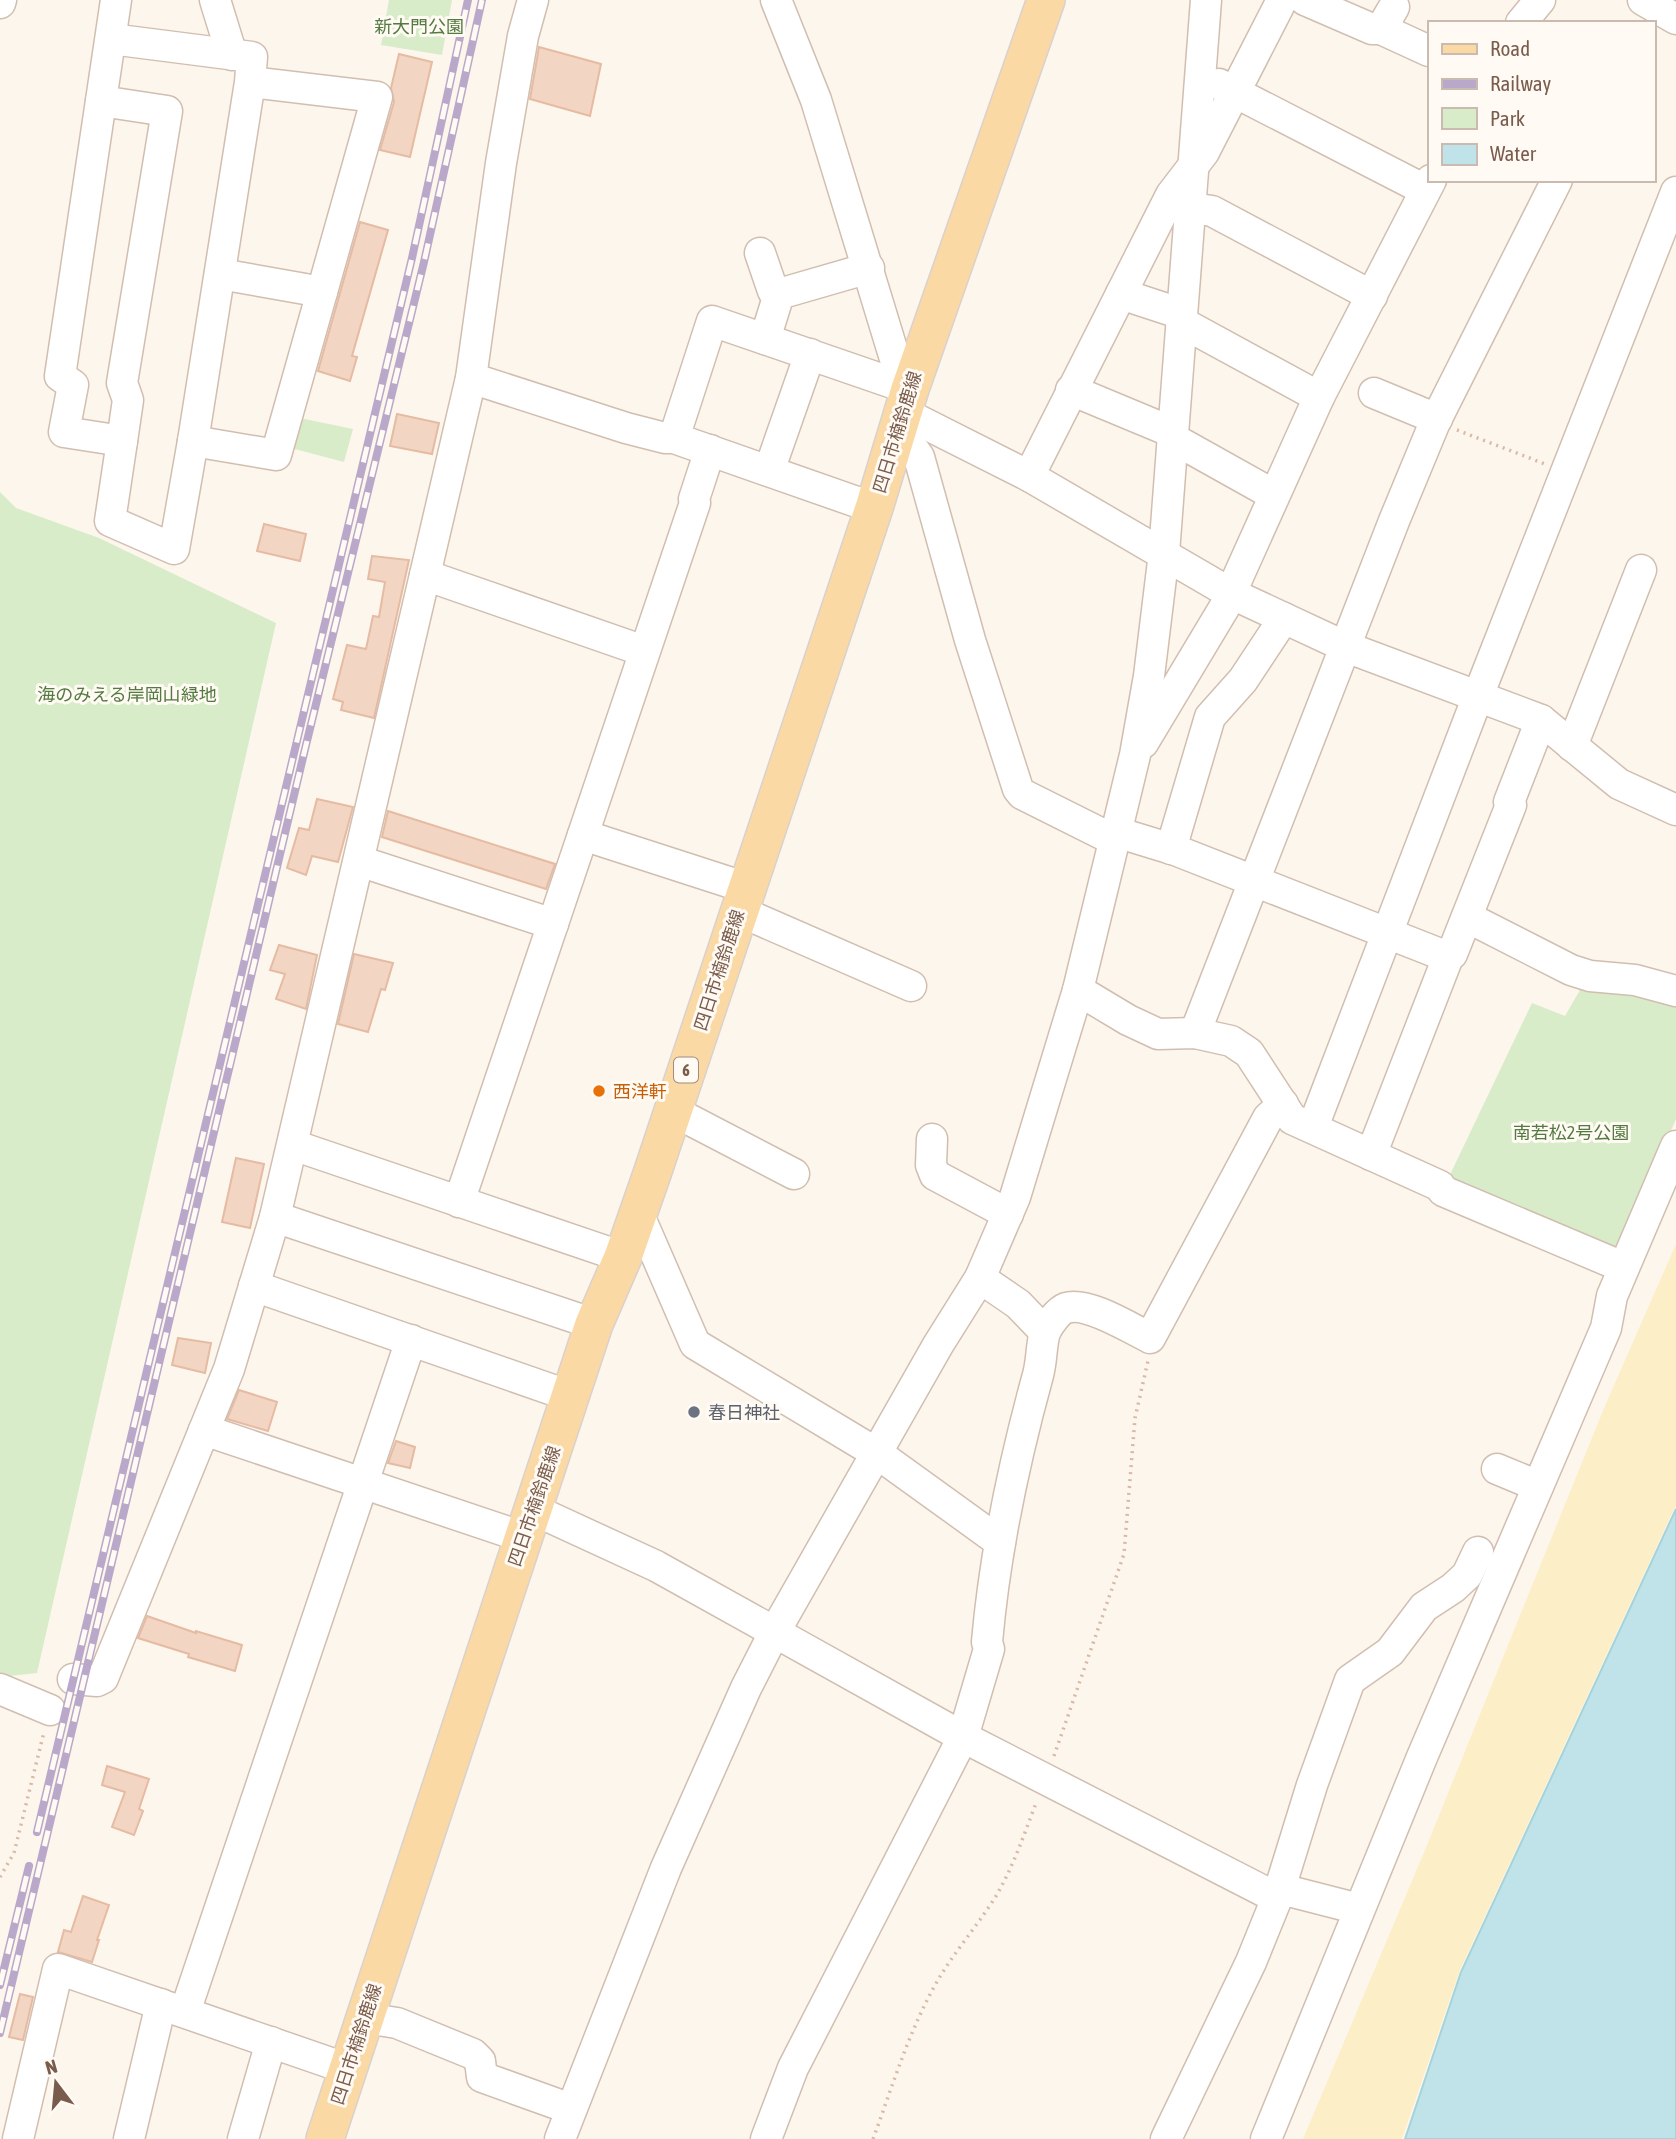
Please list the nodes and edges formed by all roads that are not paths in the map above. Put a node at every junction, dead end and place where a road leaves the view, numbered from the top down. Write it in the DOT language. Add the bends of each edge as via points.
graph roads {
  1 [pos="117,0"];
  2 [pos="215,0"];
  3 [pos="533,0"];
  4 [pos="776,0"];
  5 [pos="1046,0"];
  6 [pos="1206,0"];
  7 [pos="1282,0"];
  8 [pos="1305,0"];
  9 [pos="1540,0"];
  10 [pos="1523,21"];
  11 [pos="111,39"];
  12 [pos="1428,50"];
  13 [pos="232,55"];
  14 [pos="1200,74"];
  15 [pos="250,82"];
  16 [pos="1235,92"];
  17 [pos="101,101"];
  18 [pos="1195,165"];
  19 [pos="1655,181"];
  20 [pos="1556,182"];
  21 [pos="1428,185"];
  22 [pos="1676,190"];
  23 [pos="1192,208"];
  24 [pos="760,253"];
  25 [pos="869,268"];
  26 [pos="220,274"];
  27 [pos="322,292"];
  28 [pos="779,294"];
  29 [pos="1121,294"];
  30 [pos="1372,296"];
  31 [pos="1181,318"];
  32 [pos="765,339"];
  33 [pos="810,354"];
  34 [pos="471,378"];
  35 [pos="1071,390"];
  36 [pos="1374,393"];
  37 [pos="1319,397"];
  38 [pos="904,404"];
  39 [pos="1436,421"];
  40 [pos="1172,435"];
  41 [pos="674,438"];
  42 [pos="122,440"];
  43 [pos="193,440"];
  44 [pos="710,450"];
  45 [pos="769,471"];
  46 [pos="1029,475"];
  47 [pos="1274,495"];
  48 [pos="874,508"];
  49 [pos="1164,553"];
  50 [pos="1641,570"];
  51 [pos="425,575"];
  52 [pos="1230,593"];
  53 [pos="1284,618"];
  54 [pos="1346,647"];
  55 [pos="644,651"];
  56 [pos="1478,696"];
  57 [pos="1541,720"];
  58 [pos="1573,746"];
  59 [pos="1135,755"];
  60 [pos="1676,810"];
  61 [pos="583,835"];
  62 [pos="1115,836"];
  63 [pos="1171,849"];
  64 [pos="359,861"];
  65 [pos="1254,880"];
  66 [pos="743,900"];
  67 [pos="1467,917"];
  68 [pos="552,924"];
  69 [pos="1387,931"];
  70 [pos="1448,957"];
  71 [pos="911,986"];
  72 [pos="1077,990"];
  73 [pos="1676,991"];
  74 [pos="1195,1033"];
  75 [pos="1283,1104"];
  76 [pos="673,1111"];
  77 [pos="1313,1127"];
  78 [pos="932,1139"];
  79 [pos="293,1145"];
  80 [pos="1676,1146"];
  81 [pos="1371,1155"];
  82 [pos="794,1174"];
  83 [pos="460,1202"];
  84 [pos="638,1213"];
  85 [pos="1008,1214"];
  86 [pos="275,1217"];
  87 [pos="623,1257"];
  88 [pos="1623,1267"];
  89 [pos="979,1278"];
  90 [pos="254,1286"];
  91 [pos="594,1324"];
  92 [pos="1045,1332"];
  93 [pos="411,1340"];
  94 [pos="570,1396"];
  95 [pos="204,1430"];
  96 [pos="878,1454"];
  97 [pos="1497,1469"];
  98 [pos="363,1483"];
  99 [pos="1538,1486"];
  100 [pos="528,1523"];
  101 [pos="1000,1542"];
  102 [pos="1482,1554"];
  103 [pos="774,1633"];
  104 [pos="73,1679"];
  105 [pos="0,1689"];
  106 [pos="50,1710"];
  107 [pos="963,1737"];
  108 [pos="1279,1894"];
  109 [pos="1359,1909"];
  110 [pos="173,2008"];
  111 [pos="365,2018"];
  112 [pos="271,2042"];
  113 [pos="348,2068"];
  114 [pos="571,2109"];
  115 [pos="18,2139"];
  116 [pos="129,2139"];
  117 [pos="243,2139"];
  118 [pos="325,2139"];
  119 [pos="560,2139"];
  120 [pos="766,2139"];
  121 [pos="1166,2139"];
  122 [pos="1266,2139"];
  1 -- 11 [label="street"];
  2 -- 13 [label="street"];
  3 -- 34 [label="street" via="501,163"];
  4 -- 25 [label="street" via="816,100"];
  5 -- 38 [label="main road, 四日市楠鈴鹿線 / 6"];
  6 -- 14 [label="street"];
  7 -- 16 [label="street"];
  8 -- 12 [label="street" via="1372,29 1388,18"];
  9 -- 10 [label="street"];
  11 -- 13 [label="street"];
  11 -- 17 [label="street"];
  13 -- 15 [label="street" via="251,57"];
  14 -- 16 [label="street"];
  14 -- 18 [label="street"];
  15 -- 26 [label="street"];
  15 -- 27 [label="street" via="377,97"];
  16 -- 18 [label="street"];
  16 -- 21 [label="street"];
  17 -- 42 [label="street" via="61,376 73,385 64,432"];
  17 -- 42 [label="street" via="167,111 122,383 128,400"];
  18 -- 23 [label="street"];
  18 -- 29 [label="street" via="1171,195"];
  19 -- 22 [label="street"];
  20 -- 39 [label="street"];
  21 -- 30 [label="street"];
  22 -- 56 [label="street"];
  23 -- 30 [label="street" via="1212,211"];
  23 -- 31 [label="street"];
  24 -- 28 [label="street" via="773,291"];
  25 -- 28 [label="street"];
  25 -- 38 [label="street"];
  26 -- 27 [label="street"];
  26 -- 43 [label="street"];
  27 -- 43 [label="street" via="276,455"];
  28 -- 32 [label="street"];
  29 -- 31 [label="street"];
  29 -- 35 [label="street"];
  30 -- 37 [label="street"];
  31 -- 37 [label="street"];
  31 -- 40 [label="street"];
  32 -- 33 [label="street"];
  32 -- 41 [label="street" via="712,321"];
  33 -- 38 [label="street"];
  33 -- 45 [label="street"];
  34 -- 41 [label="street" via="626,428"];
  34 -- 51 [label="street"];
  35 -- 40 [label="street"];
  35 -- 46 [label="street"];
  36 -- 39 [label="street"];
  37 -- 47 [label="street"];
  38 -- 46 [label="street"];
  38 -- 48 [label="main road, 四日市楠鈴鹿線 / 6"];
  38 -- 62 [label="street" via="970,640 1018,789"];
  39 -- 54 [label="street"];
  40 -- 47 [label="street"];
  40 -- 49 [label="street"];
  41 -- 44 [label="street"];
  42 -- 43 [label="street" via="110,521 174,549"];
  44 -- 45 [label="street"];
  44 -- 55 [label="street"];
  45 -- 48 [label="street"];
  46 -- 49 [label="street"];
  47 -- 52 [label="street"];
  48 -- 66 [label="main road, 四日市楠鈴鹿線 / 6"];
  49 -- 52 [label="street"];
  49 -- 59 [label="street"];
  50 -- 58 [label="street"];
  51 -- 55 [label="street"];
  51 -- 64 [label="street"];
  52 -- 53 [label="street"];
  52 -- 59 [label="street"];
  53 -- 54 [label="street"];
  53 -- 63 [label="street" via="1243,680 1210,717"];
  54 -- 56 [label="street"];
  54 -- 65 [label="street"];
  55 -- 61 [label="street"];
  56 -- 57 [label="street"];
  56 -- 69 [label="street"];
  57 -- 58 [label="street"];
  57 -- 67 [label="street"];
  58 -- 60 [label="street" via="1619,785"];
  59 -- 62 [label="street"];
  61 -- 66 [label="street"];
  61 -- 68 [label="street"];
  62 -- 63 [label="street"];
  62 -- 72 [label="street"];
  63 -- 65 [label="street"];
  64 -- 68 [label="street"];
  64 -- 79 [label="street"];
  65 -- 69 [label="street"];
  65 -- 74 [label="street"];
  66 -- 71 [label="street"];
  66 -- 76 [label="main road, 四日市楠鈴鹿線 / 6"];
  67 -- 70 [label="street"];
  67 -- 73 [label="street" via="1571,970"];
  68 -- 83 [label="street"];
  69 -- 70 [label="street"];
  69 -- 77 [label="street"];
  70 -- 81 [label="street"];
  72 -- 74 [label="street" via="1158,1034"];
  72 -- 85 [label="street"];
  74 -- 75 [label="street" via="1231,1041 1250,1054"];
  75 -- 77 [label="street" via="1292,1119"];
  75 -- 92 [label="street" via="1268,1118 1150,1338 1092,1310 1068,1307"];
  76 -- 82 [label="street"];
  76 -- 84 [label="main road, 四日市楠鈴鹿線 / 6"];
  77 -- 81 [label="street"];
  78 -- 85 [label="street" via="935,1175"];
  79 -- 83 [label="street"];
  79 -- 86 [label="street"];
  80 -- 88 [label="street"];
  81 -- 88 [label="street" via="1440,1185 1443,1191"];
  83 -- 87 [label="street"];
  84 -- 87 [label="main road, 四日市楠鈴鹿線 / 6"];
  84 -- 96 [label="street" via="695,1344"];
  85 -- 89 [label="street"];
  86 -- 90 [label="street"];
  86 -- 91 [label="street"];
  87 -- 91 [label="main road, 四日市楠鈴鹿線 / 6"];
  88 -- 99 [label="street" via="1606,1328"];
  89 -- 92 [label="street" via="1018,1304"];
  89 -- 96 [label="street"];
  90 -- 93 [label="street"];
  90 -- 95 [label="street" via="229,1369"];
  91 -- 94 [label="main road, 四日市楠鈴鹿線 / 6"];
  92 -- 101 [label="street"];
  93 -- 94 [label="street"];
  93 -- 98 [label="street"];
  94 -- 100 [label="main road, 四日市楠鈴鹿線 / 6"];
  95 -- 98 [label="street"];
  95 -- 104 [label="street" via="103,1678"];
  96 -- 101 [label="street"];
  96 -- 103 [label="street"];
  97 -- 99 [label="street"];
  98 -- 100 [label="street"];
  98 -- 110 [label="street"];
  99 -- 102 [label="street"];
  100 -- 103 [label="street" via="656,1566"];
  100 -- 111 [label="main road, 四日市楠鈴鹿線 / 6"];
  101 -- 107 [label="street" via="991,1595 989,1649"];
  102 -- 108 [label="street" via="1467,1576 1424,1607 1390,1652 1350,1680"];
  102 -- 109 [label="street"];
  103 -- 107 [label="street"];
  103 -- 114 [label="street" via="666,1868"];
  105 -- 106 [label="street"];
  107 -- 108 [label="street"];
  107 -- 120 [label="street" via="793,2067"];
  108 -- 109 [label="street"];
  108 -- 121 [label="street"];
  109 -- 122 [label="street"];
  110 -- 112 [label="street"];
  110 -- 115 [label="street" via="58,1969"];
  110 -- 116 [label="street"];
  111 -- 113 [label="main road, 四日市楠鈴鹿線 / 6"];
  111 -- 114 [label="street" via="397,2023 473,2053 480,2061 482,2077"];
  112 -- 113 [label="street"];
  112 -- 117 [label="street"];
  113 -- 118 [label="main road, 四日市楠鈴鹿線 / 6"];
  114 -- 119 [label="street"];
}
